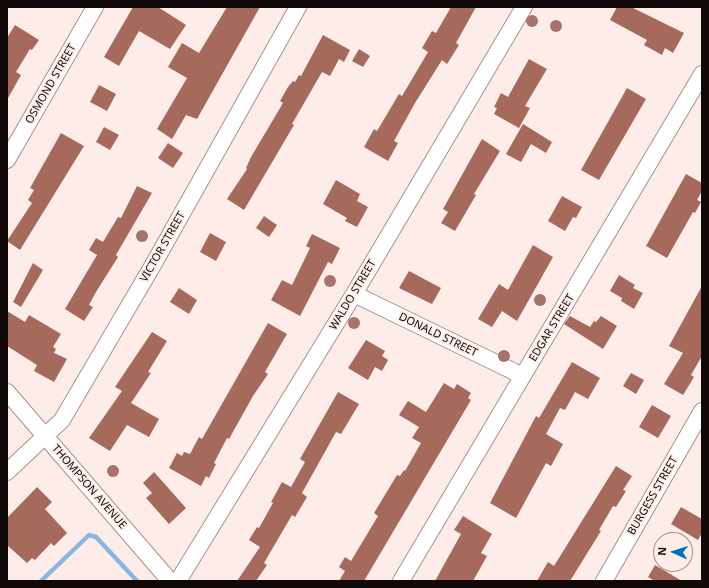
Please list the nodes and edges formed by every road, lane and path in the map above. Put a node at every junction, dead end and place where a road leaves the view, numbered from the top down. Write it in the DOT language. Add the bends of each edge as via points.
graph roads {
  1 [pos="95,7"];
  2 [pos="298,7"];
  3 [pos="524,7"];
  4 [pos="702,74"];
  5 [pos="7,160"];
  6 [pos="354,294"];
  7 [pos="523,376"];
  8 [pos="7,392"];
  9 [pos="702,411"];
  10 [pos="45,436"];
  11 [pos="7,472"];
  12 [pos="170,581"];
  13 [pos="178,581"];
  14 [pos="401,581"];
  15 [pos="604,581"];
  1 -- 5 [label="street, OSMOND STREET"];
  2 -- 10 [label="street, VICTOR STREET" via="153,265 62,420"];
  3 -- 6 [label="street, WALDO STREET"];
  4 -- 7 [label="street, EDGAR STREET"];
  6 -- 7 [label="street, DONALD STREET"];
  6 -- 13 [label="street, WALDO STREET"];
  7 -- 14 [label="street, EDGAR STREET"];
  8 -- 10 [label="street, THOMPSON AVENUE"];
  9 -- 15 [label="street, BURGESS STREET"];
  10 -- 11 [label="street, VICTOR STREET"];
  10 -- 12 [label="street, THOMPSON AVENUE"];
}
